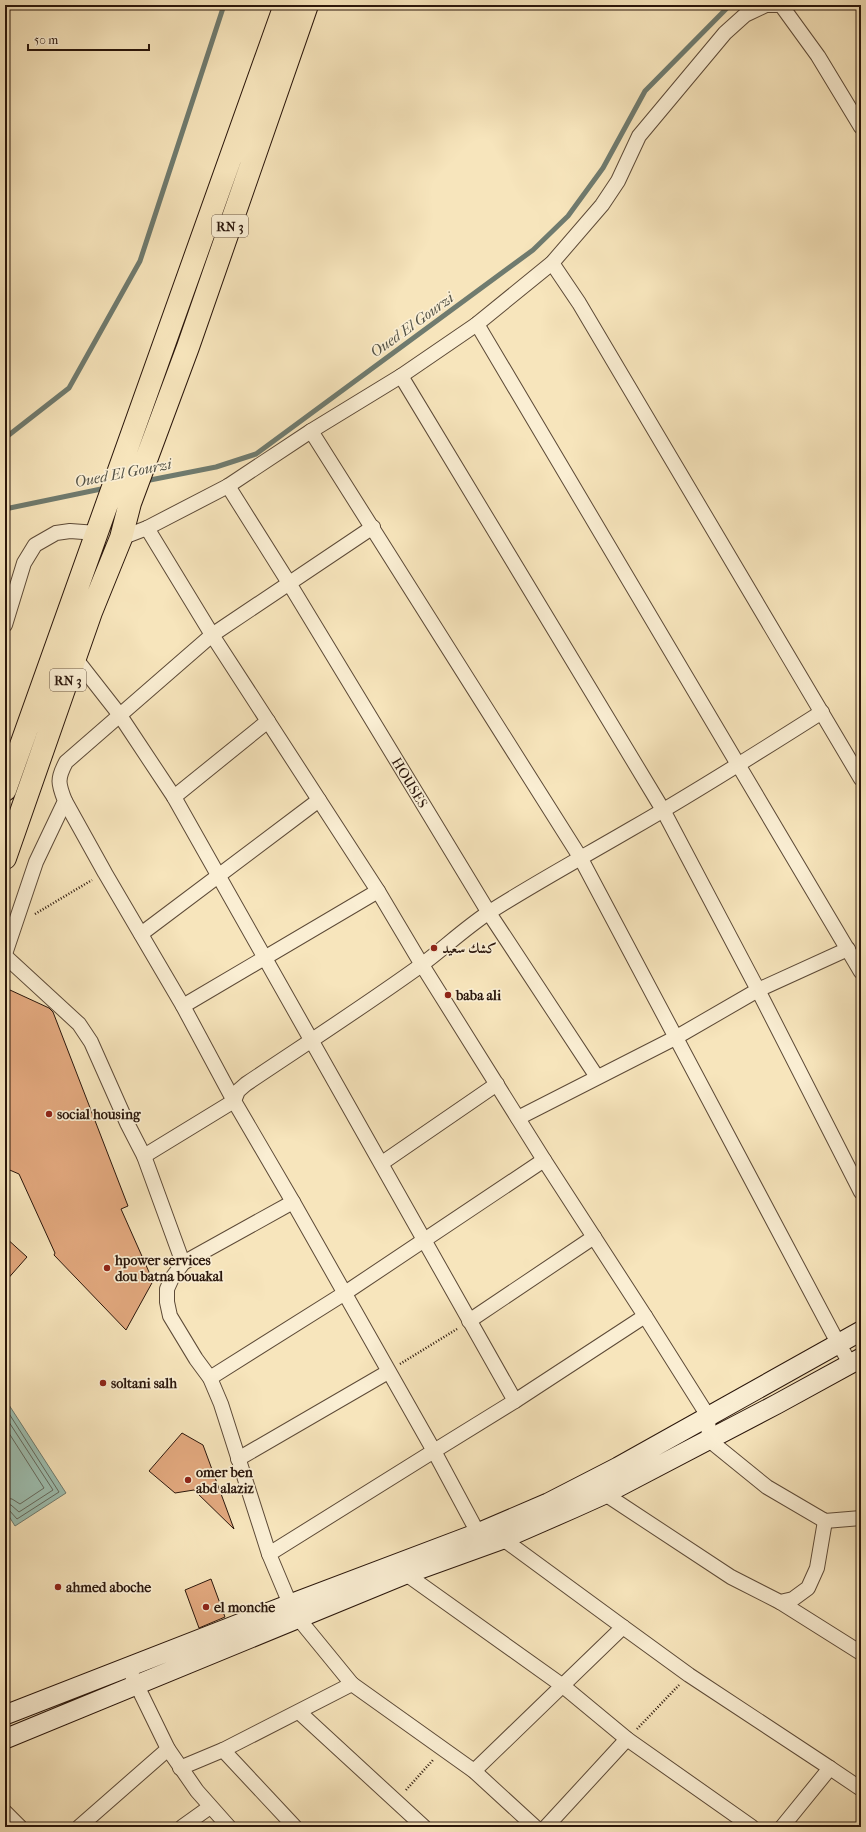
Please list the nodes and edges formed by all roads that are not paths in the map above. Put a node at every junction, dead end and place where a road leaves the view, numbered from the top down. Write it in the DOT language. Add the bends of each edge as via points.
graph roads {
  1 [pos="285,5"];
  2 [pos="307,5"];
  3 [pos="861,127"];
  4 [pos="552,263"];
  5 [pos="477,324"];
  6 [pos="401,376"];
  7 [pos="312,431"];
  8 [pos="228,486"];
  9 [pos="372,526"];
  10 [pos="148,528"];
  11 [pos="97,533"];
  12 [pos="121,538"];
  13 [pos="289,583"];
  14 [pos="5,625"];
  15 [pos="212,636"];
  16 [pos="76,658"];
  17 [pos="822,712"];
  18 [pos="119,714"];
  19 [pos="268,721"];
  20 [pos="738,765"];
  21 [pos="59,775"];
  22 [pos="33,776"];
  23 [pos="861,779"];
  24 [pos="5,790"];
  25 [pos="174,797"];
  26 [pos="319,800"];
  27 [pos="64,801"];
  28 [pos="663,810"];
  29 [pos="580,857"];
  30 [pos="5,858"];
  31 [pos="218,875"];
  32 [pos="378,891"];
  33 [pos="489,912"];
  34 [pos="141,934"];
  35 [pos="848,949"];
  36 [pos="5,955"];
  37 [pos="265,958"];
  38 [pos="422,965"];
  39 [pos="861,972"];
  40 [pos="758,990"];
  41 [pos="183,1006"];
  42 [pos="675,1038"];
  43 [pos="311,1042"];
  44 [pos="597,1076"];
  45 [pos="497,1084"];
  46 [pos="234,1101"];
  47 [pos="518,1118"];
  48 [pos="144,1156"];
  49 [pos="544,1160"];
  50 [pos="382,1163"];
  51 [pos="861,1192"];
  52 [pos="293,1202"];
  53 [pos="594,1237"];
  54 [pos="424,1240"];
  55 [pos="184,1263"];
  56 [pos="345,1293"];
  57 [pos="645,1316"];
  58 [pos="469,1321"];
  59 [pos="861,1331"];
  60 [pos="838,1343"];
  61 [pos="856,1360"];
  62 [pos="388,1372"];
  63 [pos="210,1378"];
  64 [pos="515,1401"];
  65 [pos="708,1416"];
  66 [pos="709,1440"];
  67 [pos="434,1451"];
  68 [pos="238,1460"];
  69 [pos="606,1494"];
  70 [pos="861,1518"];
  71 [pos="824,1521"];
  72 [pos="478,1533"];
  73 [pos="503,1539"];
  74 [pos="269,1554"];
  75 [pos="403,1568"];
  76 [pos="780,1602"];
  77 [pos="294,1611"];
  78 [pos="623,1627"];
  79 [pos="861,1653"];
  80 [pos="128,1667"];
  81 [pos="352,1684"];
  82 [pos="136,1686"];
  83 [pos="563,1686"];
  84 [pos="299,1712"];
  85 [pos="5,1715"];
  86 [pos="5,1739"];
  87 [pos="627,1739"];
  88 [pos="168,1749"];
  89 [pos="223,1750"];
  90 [pos="180,1768"];
  91 [pos="830,1768"];
  92 [pos="474,1771"];
  93 [pos="861,1789"];
  94 [pos="210,1807"];
  95 [pos="5,1812"];
  96 [pos="20,1827"];
  97 [pos="79,1827"];
  98 [pos="182,1827"];
  99 [pos="229,1827"];
  100 [pos="295,1827"];
  101 [pos="424,1827"];
  102 [pos="535,1827"];
  103 [pos="546,1827"];
  104 [pos="752,1827"];
  105 [pos="782,1827"];
  1 -- 11 [label="highway, RN 3"];
  2 -- 12 [label="highway, RN 3" via="130,503"];
  3 -- 4 [label="street" via="792,19 781,5 766,6 746,15 725,33 668,100 639,136 618,181 602,206"];
  4 -- 5 [label="street"];
  4 -- 17 [label="street" via="579,303"];
  5 -- 6 [label="street"];
  5 -- 20 [label="street"];
  6 -- 7 [label="street"];
  6 -- 28 [label="street"];
  7 -- 8 [label="street"];
  7 -- 9 [label="street"];
  8 -- 10 [label="street"];
  8 -- 13 [label="street, HOUSES"];
  9 -- 13 [label="street"];
  9 -- 29 [label="street"];
  10 -- 12 [label="street"];
  10 -- 15 [label="street"];
  11 -- 14 [label="street" via="56,533 35,545 24,563"];
  11 -- 24 [label="highway, RN 3"];
  12 -- 16 [label="highway, RN 3" via="91,612"];
  13 -- 15 [label="street"];
  13 -- 33 [label="street, HOUSES"];
  15 -- 18 [label="street"];
  15 -- 19 [label="street"];
  16 -- 18 [label="street"];
  16 -- 22 [label="highway, RN 3"];
  17 -- 20 [label="street"];
  17 -- 23 [label="street"];
  18 -- 21 [label="street" via="66,762"];
  18 -- 25 [label="street"];
  19 -- 25 [label="street"];
  19 -- 26 [label="street"];
  20 -- 28 [label="street"];
  20 -- 35 [label="street"];
  21 -- 22 [label="street"];
  21 -- 27 [label="street" via="58,784"];
  22 -- 30 [label="highway, RN 3"];
  25 -- 31 [label="street"];
  26 -- 31 [label="street"];
  26 -- 32 [label="street"];
  27 -- 34 [label="street"];
  27 -- 36 [label="street" via="36,862"];
  28 -- 29 [label="street"];
  28 -- 40 [label="street"];
  29 -- 33 [label="street"];
  29 -- 42 [label="street"];
  31 -- 34 [label="street"];
  31 -- 37 [label="street"];
  32 -- 37 [label="street"];
  32 -- 38 [label="street"];
  33 -- 38 [label="street"];
  33 -- 44 [label="street, HOUSES"];
  34 -- 41 [label="street"];
  35 -- 39 [label="street"];
  35 -- 40 [label="street"];
  36 -- 48 [label="street" via="79,1024 91,1042"];
  37 -- 41 [label="street"];
  37 -- 43 [label="street"];
  38 -- 43 [label="street"];
  38 -- 45 [label="street"];
  40 -- 42 [label="street"];
  40 -- 51 [label="street"];
  41 -- 46 [label="street"];
  42 -- 44 [label="street"];
  42 -- 60 [label="street"];
  43 -- 46 [label="street" via="246,1084 238,1091"];
  43 -- 50 [label="street"];
  44 -- 47 [label="street"];
  45 -- 47 [label="street"];
  45 -- 50 [label="street"];
  46 -- 48 [label="street"];
  46 -- 52 [label="street"];
  47 -- 49 [label="street"];
  48 -- 55 [label="street"];
  49 -- 53 [label="street"];
  49 -- 54 [label="street"];
  50 -- 54 [label="street"];
  52 -- 55 [label="street"];
  52 -- 56 [label="street"];
  53 -- 57 [label="street"];
  53 -- 58 [label="street"];
  54 -- 56 [label="street"];
  54 -- 58 [label="street"];
  55 -- 63 [label="street" via="167,1289 168,1309 181,1335"];
  56 -- 62 [label="street"];
  56 -- 63 [label="street"];
  57 -- 64 [label="street"];
  57 -- 65 [label="street"];
  58 -- 64 [label="street"];
  59 -- 60 [label="main road"];
  60 -- 61 [label="street"];
  60 -- 65 [label="main road"];
  61 -- 66 [label="main road"];
  62 -- 67 [label="street"];
  62 -- 68 [label="street"];
  63 -- 68 [label="street" via="221,1404"];
  64 -- 67 [label="street"];
  65 -- 66 [label="street"];
  65 -- 72 [label="main road" via="589,1483"];
  66 -- 69 [label="main road"];
  66 -- 71 [label="street" via="767,1487"];
  67 -- 72 [label="street"];
  67 -- 74 [label="street"];
  68 -- 74 [label="street"];
  69 -- 73 [label="main road"];
  69 -- 76 [label="street" via="731,1577"];
  70 -- 71 [label="street"];
  71 -- 76 [label="street" via="817,1568 808,1588 793,1599"];
  72 -- 75 [label="main road"];
  73 -- 75 [label="main road"];
  73 -- 78 [label="street"];
  74 -- 77 [label="street"];
  75 -- 77 [label="main road"];
  75 -- 83 [label="street"];
  76 -- 79 [label="street"];
  77 -- 80 [label="main road"];
  77 -- 81 [label="street"];
  77 -- 82 [label="main road"];
  78 -- 83 [label="street"];
  78 -- 91 [label="street"];
  80 -- 82 [label="street"];
  80 -- 85 [label="main road"];
  81 -- 84 [label="street"];
  81 -- 92 [label="street"];
  82 -- 86 [label="main road"];
  82 -- 88 [label="street"];
  83 -- 87 [label="street"];
  83 -- 92 [label="street"];
  84 -- 89 [label="street"];
  84 -- 101 [label="street"];
  87 -- 103 [label="street"];
  87 -- 104 [label="street"];
  88 -- 90 [label="street"];
  88 -- 97 [label="street"];
  89 -- 90 [label="street"];
  89 -- 100 [label="street"];
  90 -- 94 [label="street"];
  91 -- 93 [label="street"];
  91 -- 105 [label="street"];
  92 -- 102 [label="street"];
  94 -- 98 [label="street"];
  94 -- 99 [label="street"];
  95 -- 96 [label="street"];
}
